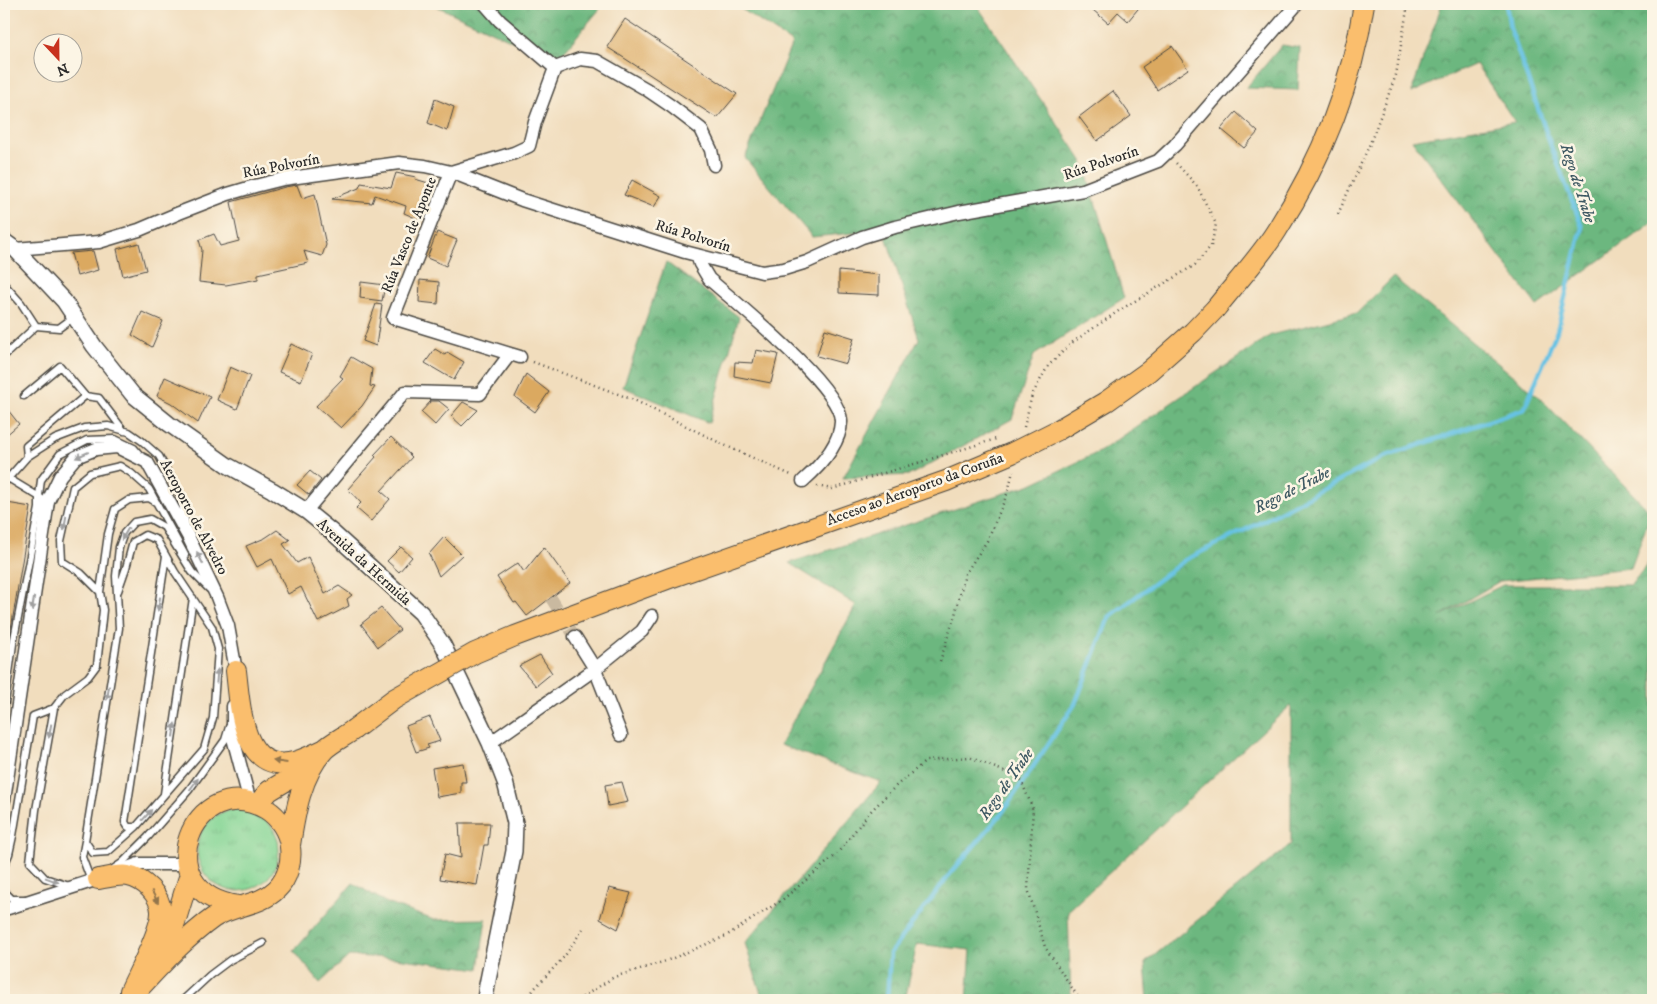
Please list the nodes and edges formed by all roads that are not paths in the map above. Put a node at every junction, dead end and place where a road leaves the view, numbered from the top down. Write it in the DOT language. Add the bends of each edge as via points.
graph roads {
  1 [pos="484,4"];
  2 [pos="1297,4"];
  3 [pos="1364,4"];
  4 [pos="1287,9"];
  5 [pos="555,68"];
  6 [pos="714,165"];
  7 [pos="451,172"];
  8 [pos="9,245"];
  9 [pos="697,255"];
  10 [pos="4,284"];
  11 [pos="74,317"];
  12 [pos="36,326"];
  13 [pos="4,356"];
  14 [pos="24,396"];
  15 [pos="85,396"];
  16 [pos="124,431"];
  17 [pos="27,457"];
  18 [pos="6,480"];
  19 [pos="803,481"];
  20 [pos="42,502"];
  21 [pos="158,503"];
  22 [pos="306,511"];
  23 [pos="175,514"];
  24 [pos="188,536"];
  25 [pos="166,556"];
  26 [pos="194,574"];
  27 [pos="118,591"];
  28 [pos="100,592"];
  29 [pos="218,597"];
  30 [pos="194,598"];
  31 [pos="652,616"];
  32 [pos="575,637"];
  33 [pos="596,669"];
  34 [pos="236,671"];
  35 [pos="54,708"];
  36 [pos="4,710"];
  37 [pos="233,716"];
  38 [pos="621,735"];
  39 [pos="490,743"];
  40 [pos="325,749"];
  41 [pos="312,765"];
  42 [pos="164,795"];
  43 [pos="4,800"];
  44 [pos="254,803"];
  45 [pos="136,827"];
  46 [pos="84,841"];
  47 [pos="290,845"];
  48 [pos="4,866"];
  49 [pos="188,869"];
  50 [pos="94,880"];
  51 [pos="72,887"];
  52 [pos="4,891"];
  53 [pos="34,899"];
  54 [pos="238,906"];
  55 [pos="5,908"];
  56 [pos="264,943"];
  57 [pos="127,1000"];
  58 [pos="183,1000"];
  59 [pos="486,1000"];
  1 -- 5 [label="street"];
  2 -- 4 [label="street, Rúa Polvorín"];
  3 -- 40 [label="highway, Acceso ao Aeroporto da Coruña, bridge" via="1350,72 1334,118 1277,231 1193,332 1107,401 1012,453 946,481 670,578 475,653 394,699"];
  4 -- 9 [label="street, Rúa Polvorín" via="1158,161 1083,190 895,227 784,269 762,272"];
  5 -- 6 [label="street" via="580,59 597,61 646,89 701,129"];
  5 -- 7 [label="street, Rúa Vasco de Aponte" via="529,146"];
  7 -- 8 [label="street, Rúa Polvorín" via="399,163 283,179 228,194 139,230 99,242"];
  7 -- 9 [label="street, Rúa Polvorín" via="522,200"];
  7 -- 22 [label="street, Rúa Vasco de Aponte" via="393,318 515,356 480,394 405,392"];
  8 -- 11 [label="street, Avenida da Hermida" via="64,301"];
  9 -- 19 [label="street" via="709,279 787,348 839,408 842,420 838,438 819,467"];
  10 -- 12 [label="lane"];
  11 -- 12 [label="lane" via="59,328"];
  11 -- 22 [label="street, Avenida da Hermida" via="133,395 227,465"];
  12 -- 13 [label="lane"];
  14 -- 15 [label="lane" via="60,366"];
  15 -- 16 [label="lane" via="99,398"];
  15 -- 17 [label="lane" via="26,446"];
  16 -- 17 [label="lane" via="108,426 84,428 55,439"];
  16 -- 24 [label="lane" via="159,456 181,497"];
  17 -- 18 [label="lane"];
  18 -- 20 [label="lane"];
  23 -- 20 [label="street, Aeroporto de Alvedro, one-way" via="146,462 117,447 96,449 76,457"];
  20 -- 36 [label="lane" via="13,644"];
  20 -- 43 [label="street, Aeroporto de Alvedro, one-way"];
  21 -- 23 [label="lane"];
  21 -- 26 [label="lane"];
  21 -- 28 [label="lane" via="149,498 129,500 115,509"];
  21 -- 28 [label="lane, one-way" via="149,489 120,466 90,473 73,487 61,541 62,561 81,573"];
  22 -- 39 [label="street, Avenida da Hermida" via="421,612 443,645"];
  23 -- 24 [label="street, Aeroporto de Alvedro"];
  29 -- 24 [label="street, Aeroporto de Alvedro, one-way"];
  25 -- 27 [label="lane" via="157,540 145,535 133,542"];
  25 -- 30 [label="lane"];
  25 -- 45 [label="lane, one-way" via="125,822 128,828"];
  26 -- 27 [label="lane, one-way" via="164,527 150,519 134,522 124,533 119,547"];
  26 -- 29 [label="lane"];
  27 -- 46 [label="lane, one-way" via="119,628"];
  28 -- 35 [label="lane" via="103,610 97,665"];
  29 -- 34 [label="street, Aeroporto de Alvedro" via="228,626"];
  42 -- 30 [label="lane, one-way"];
  42 -- 30 [label="lane, one-way" via="204,750 213,718 218,649 212,627"];
  31 -- 33 [label="street" via="642,631"];
  32 -- 33 [label="street"];
  33 -- 38 [label="street"];
  33 -- 39 [label="street"];
  34 -- 37 [label="street, Aeroporto de Alvedro"];
  40 -- 34 [label="highway, one-way" via="288,763 275,763 258,754 248,739 243,722"];
  35 -- 48 [label="lane" via="34,716 13,836"];
  35 -- 51 [label="lane, one-way" via="30,862 45,878"];
  37 -- 44 [label="street, Aeroporto de Alvedro" via="233,738"];
  50 -- 37 [label="lane, one-way" via="122,863 189,790 225,740"];
  39 -- 59 [label="street, Avenida da Hermida" via="505,782 515,823 514,851"];
  40 -- 41 [label="highway, Acceso ao Aeroporto da Coruña"];
  41 -- 44 [label="highway, Acceso ao Aeroporto da Coruña"];
  41 -- 47 [label="highway, Acceso ao Aeroporto da Coruña" via="297,805"];
  45 -- 42 [label="lane, one-way"];
  44 -- 47 [label="highway, Acceso ao Aeroporto da Coruña" via="279,820"];
  44 -- 49 [label="highway" via="235,801 207,811 189,835 186,849"];
  45 -- 46 [label="lane" via="108,852 94,853"];
  46 -- 50 [label="lane" via="82,857"];
  47 -- 54 [label="highway, Acceso ao Aeroporto da Coruña" via="291,860 278,888 267,898"];
  49 -- 50 [label="street" via="138,864"];
  49 -- 54 [label="highway, Acceso ao Aeroporto da Coruña" via="198,887 209,897 222,904"];
  49 -- 57 [label="highway" via="172,932"];
  50 -- 51 [label="street"];
  50 -- 57 [label="highway, one-way" via="127,876 140,880 150,888 161,912 157,930"];
  51 -- 53 [label="street"];
  52 -- 53 [label="lane" via="12,899"];
  53 -- 55 [label="street"];
  54 -- 57 [label="highway, Acceso ao Aeroporto da Coruña" via="214,917"];
  56 -- 58 [label="lane" via="230,960"];
}
